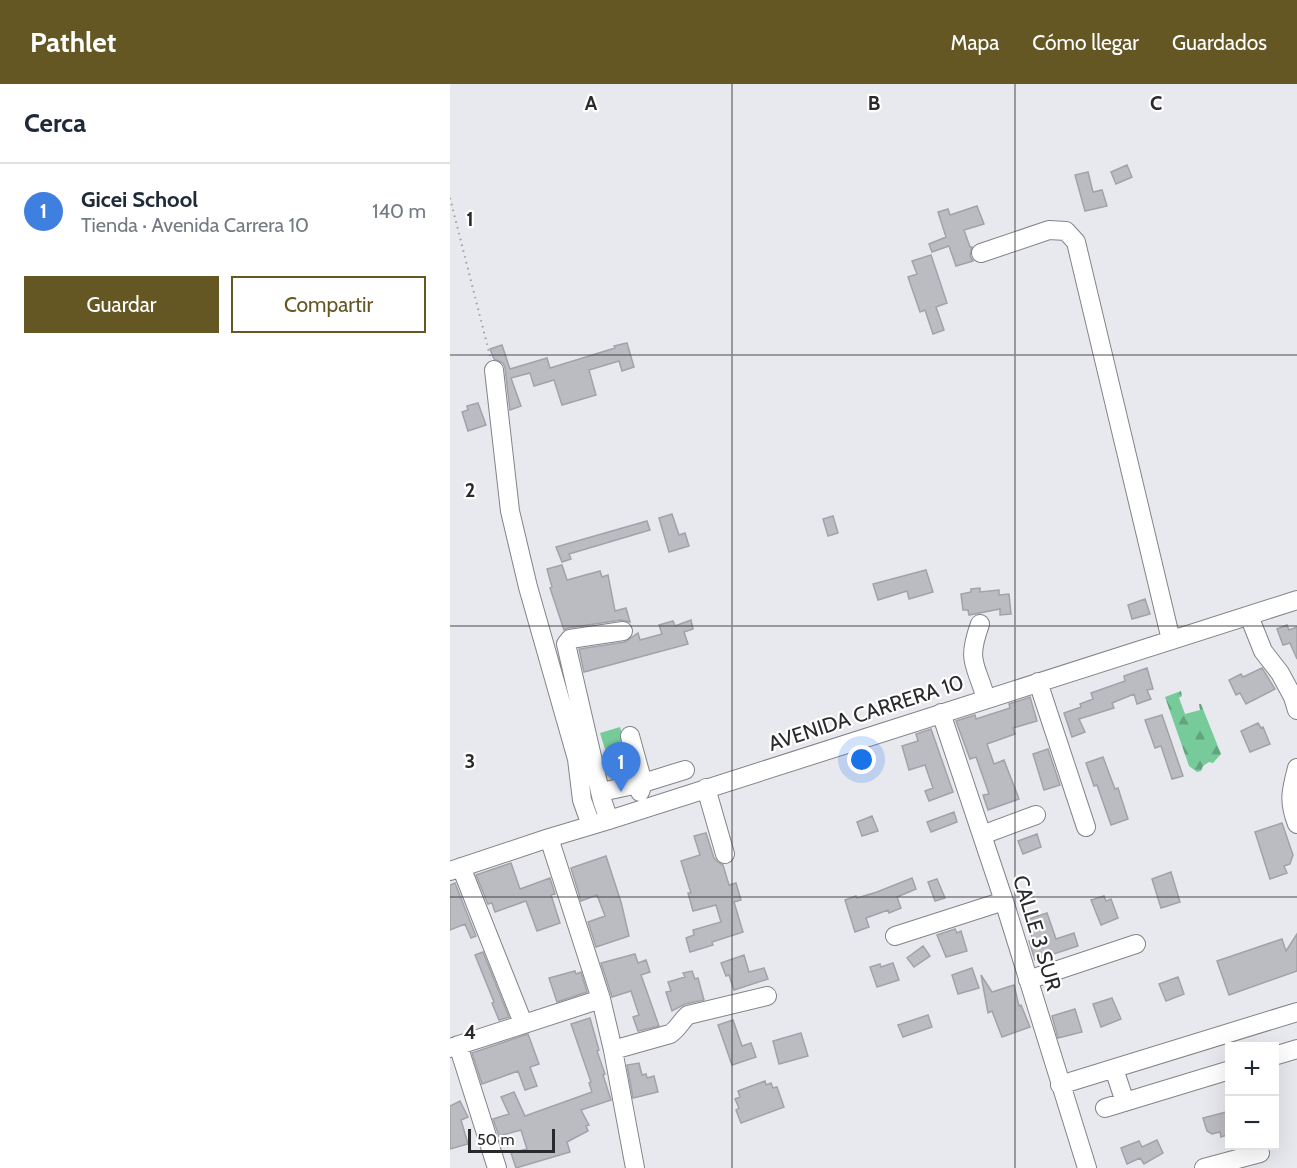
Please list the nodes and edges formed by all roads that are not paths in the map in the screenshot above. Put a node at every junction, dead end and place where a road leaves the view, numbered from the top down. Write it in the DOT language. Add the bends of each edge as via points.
graph roads {
  1 [pos="981,253"];
  2 [pos="494,370"];
  3 [pos="1297,600"];
  4 [pos="1249,615"];
  5 [pos="980,624"];
  6 [pos="623,631"];
  7 [pos="1171,640"];
  8 [pos="1038,682"];
  9 [pos="986,699"];
  10 [pos="1297,710"];
  11 [pos="940,713"];
  12 [pos="630,736"];
  13 [pos="1297,768"];
  14 [pos="685,770"];
  15 [pos="643,783"];
  16 [pos="706,788"];
  17 [pos="601,792"];
  18 [pos="645,808"];
  19 [pos="1036,815"];
  20 [pos="600,823"];
  21 [pos="1297,824"];
  22 [pos="1086,827"];
  23 [pos="982,835"];
  24 [pos="549,838"];
  25 [pos="725,854"];
  26 [pos="455,869"];
  27 [pos="1004,901"];
  28 [pos="895,936"];
  29 [pos="1136,944"];
  30 [pos="1028,980"];
  31 [pos="767,996"];
  32 [pos="601,999"];
  33 [pos="1297,1012"];
  34 [pos="523,1023"];
  35 [pos="1230,1040"];
  36 [pos="454,1047"];
  37 [pos="1297,1049"];
  38 [pos="613,1050"];
  39 [pos="1279,1055"];
  40 [pos="1114,1069"];
  41 [pos="1225,1072"];
  42 [pos="1060,1085"];
  43 [pos="1125,1102"];
  44 [pos="1105,1108"];
  45 [pos="1260,1153"];
  46 [pos="497,1168"];
  47 [pos="635,1168"];
  48 [pos="1087,1168"];
  49 [pos="1204,1168"];
  1 -- 7 [label="street" via="1049,230 1066,231 1076,242"];
  2 -- 20 [label="street" via="510,511 577,759 582,800"];
  3 -- 4 [label="street, AVENIDA CARRERA 10"];
  4 -- 7 [label="street, AVENIDA CARRERA 10"];
  4 -- 10 [label="street" via="1263,651 1280,674"];
  5 -- 9 [label="street" via="972,646 973,662"];
  6 -- 17 [label="street" via="570,639 566,644"];
  7 -- 8 [label="street, AVENIDA CARRERA 10"];
  8 -- 9 [label="street, AVENIDA CARRERA 10"];
  8 -- 22 [label="street"];
  9 -- 11 [label="street, AVENIDA CARRERA 10"];
  11 -- 16 [label="street, AVENIDA CARRERA 10"];
  11 -- 23 [label="street, CALLE 3 SUR"];
  12 -- 15 [label="street"];
  13 -- 21 [label="street" via="1290,807"];
  14 -- 15 [label="street"];
  15 -- 17 [label="street"];
  15 -- 18 [label="street" via="640,791"];
  16 -- 18 [label="street, AVENIDA CARRERA 10"];
  16 -- 25 [label="street"];
  17 -- 20 [label="street"];
  18 -- 20 [label="street, AVENIDA CARRERA 10"];
  19 -- 23 [label="street"];
  20 -- 24 [label="street, AVENIDA CARRERA 10"];
  23 -- 27 [label="street, CALLE 3 SUR"];
  24 -- 26 [label="street, AVENIDA CARRERA 10"];
  24 -- 32 [label="street"];
  26 -- 34 [label="street"];
  27 -- 28 [label="street"];
  27 -- 30 [label="street, CALLE 3 SUR"];
  29 -- 30 [label="street"];
  30 -- 42 [label="street, CALLE 3 SUR"];
  31 -- 38 [label="street" via="688,1015 670,1034"];
  32 -- 34 [label="street"];
  32 -- 38 [label="street"];
  33 -- 35 [label="street"];
  34 -- 36 [label="street"];
  35 -- 40 [label="street"];
  36 -- 46 [label="street"];
  37 -- 39 [label="street"];
  38 -- 47 [label="street"];
  40 -- 42 [label="street"];
  40 -- 43 [label="street"];
  41 -- 43 [label="street"];
  42 -- 48 [label="street, CALLE 3 SUR"];
  43 -- 44 [label="street"];
  45 -- 49 [label="street"];
}
